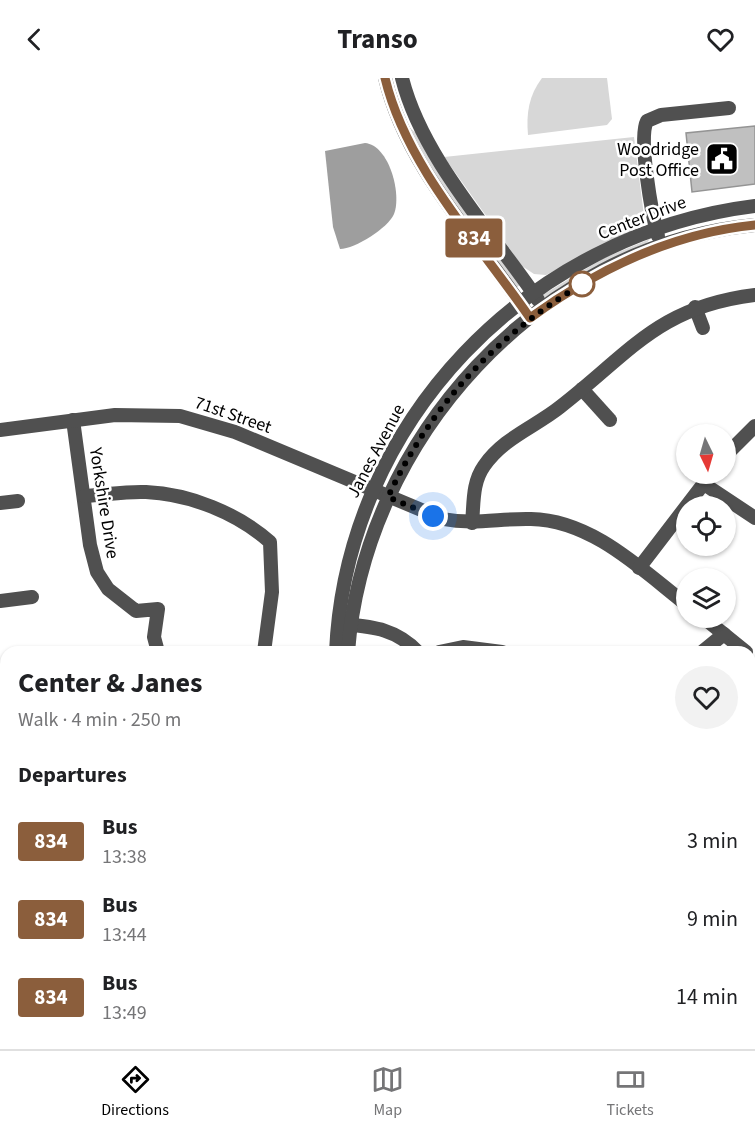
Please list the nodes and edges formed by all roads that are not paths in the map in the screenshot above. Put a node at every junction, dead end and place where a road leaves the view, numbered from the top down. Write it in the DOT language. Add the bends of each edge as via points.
graph roads {
  1 [pos="385,78"];
  2 [pos="402,78"];
  3 [pos="729,108"];
  4 [pos="755,206"];
  5 [pos="755,225"];
  6 [pos="656,229"];
  7 [pos="661,246"];
  8 [pos="533,292"];
  9 [pos="755,295"];
  10 [pos="520,303"];
  11 [pos="695,307"];
  12 [pos="544,308"];
  13 [pos="530,318"];
  14 [pos="703,328"];
  15 [pos="582,389"];
  16 [pos="73,420"];
  17 [pos="610,420"];
  18 [pos="755,426"];
  19 [pos="0,430"];
  20 [pos="736,445"];
  21 [pos="704,484"];
  22 [pos="714,484"];
  23 [pos="374,491"];
  24 [pos="85,496"];
  25 [pos="388,497"];
  26 [pos="18,501"];
  27 [pos="0,503"];
  28 [pos="755,518"];
  29 [pos="472,523"];
  30 [pos="639,568"];
  31 [pos="32,597"];
  32 [pos="676,597"];
  33 [pos="0,601"];
  34 [pos="345,624"];
  35 [pos="716,628"];
  36 [pos="724,634"];
  37 [pos="156,646"];
  38 [pos="265,646"];
  39 [pos="338,646"];
  40 [pos="347,646"];
  41 [pos="411,646"];
  42 [pos="709,646"];
  43 [pos="739,646"];
  1 -- 10 [label="street" via="399,124 415,154"];
  2 -- 8 [label="street" via="425,138"];
  3 -- 6 [label="street" via="661,115 647,121 643,135"];
  4 -- 6 [label="street, Center Drive" via="702,215"];
  5 -- 7 [label="street, Center Drive"];
  6 -- 7 [label="street"];
  6 -- 8 [label="street, Center Drive" via="612,246"];
  7 -- 12 [label="street, Center Drive" via="611,268"];
  8 -- 10 [label="street, Center Drive"];
  8 -- 12 [label="street"];
  9 -- 11 [label="street"];
  10 -- 13 [label="street"];
  10 -- 23 [label="street, Janes Avenue" via="477,339 431,390 397,442"];
  11 -- 14 [label="street"];
  11 -- 15 [label="street" via="650,332"];
  12 -- 13 [label="street, Janes Avenue"];
  13 -- 25 [label="street, Janes Avenue" via="482,360 452,394 415,445"];
  15 -- 17 [label="street"];
  15 -- 29 [label="street" via="504,444 484,465 475,487"];
  16 -- 19 [label="street, 71st Street"];
  16 -- 23 [label="street, 71st Street" via="139,413 195,419"];
  16 -- 24 [label="street, Yorkshire Drive"];
  18 -- 20 [label="street"];
  21 -- 30 [label="street"];
  22 -- 28 [label="street"];
  23 -- 25 [label="street, 71st Street"];
  23 -- 34 [label="street, Janes Avenue" via="351,556"];
  24 -- 37 [label="street, Yorkshire Drive" via="97,572 108,589 136,611 158,609"];
  24 -- 38 [label="street" via="145,492 183,498 230,515 274,539"];
  25 -- 29 [label="street, 71st Street" via="443,519"];
  25 -- 34 [label="street, Janes Avenue"];
  26 -- 27 [label="street"];
  29 -- 30 [label="street, 71st Street" via="531,519 558,522 600,540"];
  30 -- 32 [label="street, 71st Street"];
  31 -- 33 [label="street"];
  34 -- 39 [label="street, Janes Avenue"];
  34 -- 40 [label="street, Janes Avenue"];
  34 -- 41 [label="street" via="383,628"];
  35 -- 36 [label="street"];
  36 -- 42 [label="street"];
  36 -- 43 [label="street"];
}
